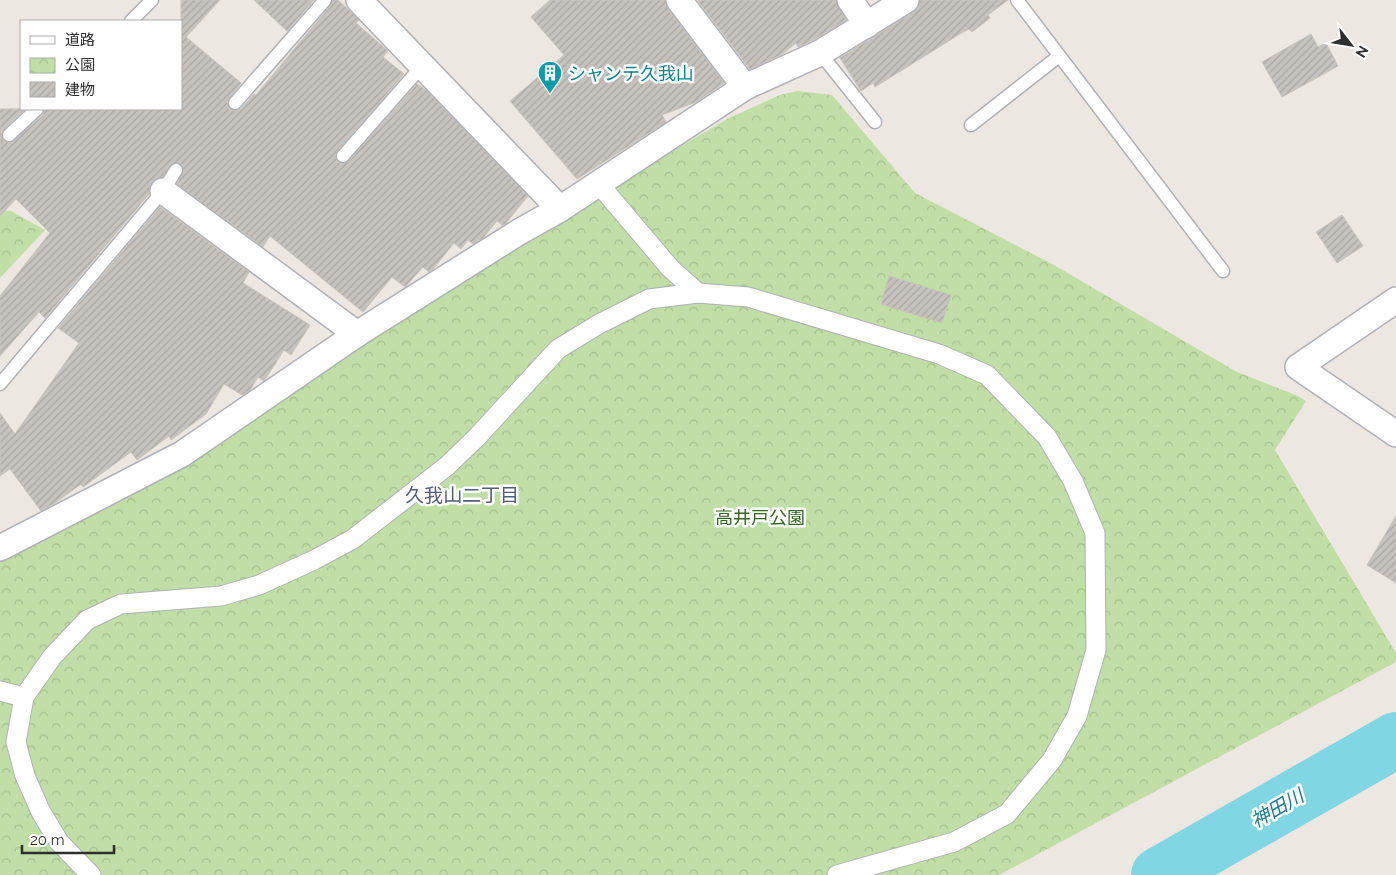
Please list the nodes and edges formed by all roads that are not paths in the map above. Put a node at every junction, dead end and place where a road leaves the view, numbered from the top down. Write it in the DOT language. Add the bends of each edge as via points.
graph roads {
  1 [pos="152,0"];
  2 [pos="325,0"];
  3 [pos="359,0"];
  4 [pos="679,0"];
  5 [pos="850,0"];
  6 [pos="906,0"];
  7 [pos="1018,0"];
  8 [pos="132,20"];
  9 [pos="867,25"];
  10 [pos="820,53"];
  11 [pos="1059,56"];
  12 [pos="422,66"];
  13 [pos="745,87"];
  14 [pos="235,103"];
  15 [pos="36,110"];
  16 [pos="875,122"];
  17 [pos="971,125"];
  18 [pos="9,135"];
  19 [pos="343,156"];
  20 [pos="176,170"];
  21 [pos="599,184"];
  22 [pos="163,191"];
  23 [pos="560,209"];
  24 [pos="1222,271"];
  25 [pos="698,293"];
  26 [pos="1396,300"];
  27 [pos="357,334"];
  28 [pos="0,384"];
  29 [pos="1396,434"];
  30 [pos="0,548"];
  31 [pos="0,691"];
  32 [pos="24,697"];
  33 [pos="91,875"];
  34 [pos="837,875"];
  1 -- 8 [label="lane"];
  2 -- 14 [label="lane"];
  3 -- 12 [label="street"];
  4 -- 13 [label="street"];
  5 -- 9 [label="street"];
  6 -- 9 [label="street"];
  7 -- 11 [label="lane"];
  9 -- 10 [label="street"];
  10 -- 13 [label="street"];
  10 -- 16 [label="lane"];
  11 -- 17 [label="lane"];
  11 -- 24 [label="lane"];
  12 -- 19 [label="lane"];
  12 -- 23 [label="street"];
  13 -- 21 [label="street"];
  15 -- 18 [label="lane"];
  20 -- 22 [label="lane"];
  21 -- 23 [label="street"];
  21 -- 25 [label="street" via="664,262"];
  22 -- 27 [label="street"];
  22 -- 28 [label="lane"];
  23 -- 27 [label="street"];
  25 -- 32 [label="street" via="650,299 558,349 447,466 352,539 314,560 259,585 221,596 121,604 87,620 52,657"];
  25 -- 34 [label="street" via="748,297 939,354 987,376 1047,437 1073,481 1095,533 1096,650 1077,716 1052,760 1007,814 954,842"];
  26 -- 29 [label="street" via="1298,367"];
  27 -- 30 [label="street" via="182,454"];
  31 -- 32 [label="street"];
  32 -- 33 [label="street" via="16,742 26,776 41,812 59,842"];
}
